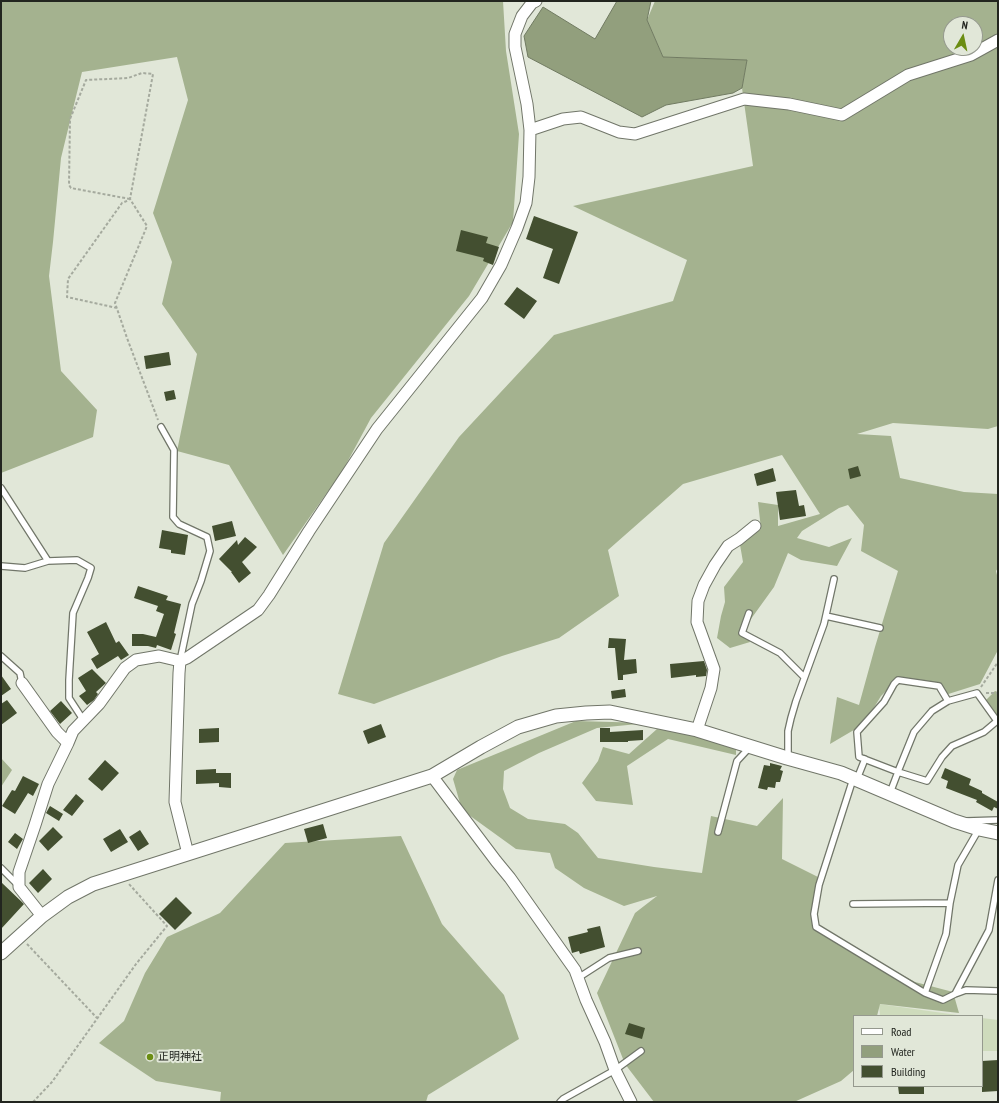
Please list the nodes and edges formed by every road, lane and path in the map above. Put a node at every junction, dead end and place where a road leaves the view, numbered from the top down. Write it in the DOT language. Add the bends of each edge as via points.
graph roads {
  1 [pos="536,1"];
  2 [pos="998,40"];
  3 [pos="530,130"];
  4 [pos="130,200"];
  5 [pos="117,308"];
  6 [pos="161,427"];
  7 [pos="1,488"];
  8 [pos="754,526"];
  9 [pos="48,561"];
  10 [pos="1,566"];
  11 [pos="834,579"];
  12 [pos="749,613"];
  13 [pos="826,616"];
  14 [pos="880,628"];
  15 [pos="1,656"];
  16 [pos="180,661"];
  17 [pos="998,662"];
  18 [pos="804,678"];
  19 [pos="22,683"];
  20 [pos="977,693"];
  21 [pos="948,700"];
  22 [pos="84,721"];
  23 [pos="697,730"];
  24 [pos="68,743"];
  25 [pos="750,747"];
  26 [pos="788,759"];
  27 [pos="865,759"];
  28 [pos="898,772"];
  29 [pos="432,776"];
  30 [pos="855,779"];
  31 [pos="890,794"];
  32 [pos="998,820"];
  33 [pos="954,821"];
  34 [pos="979,830"];
  35 [pos="718,832"];
  36 [pos="998,833"];
  37 [pos="188,854"];
  38 [pos="1,868"];
  39 [pos="121,875"];
  40 [pos="998,880"];
  41 [pos="19,887"];
  42 [pos="950,903"];
  43 [pos="853,904"];
  44 [pos="42,916"];
  45 [pos="20,936"];
  46 [pos="638,951"];
  47 [pos="1,953"];
  48 [pos="578,978"];
  49 [pos="998,991"];
  50 [pos="925,993"];
  51 [pos="955,994"];
  52 [pos="97,1018"];
  53 [pos="640,1051"];
  54 [pos="615,1070"];
  55 [pos="33,1102"];
  56 [pos="560,1102"];
  57 [pos="631,1102"];
  1 -- 3 [label="street" via="522,16 515,34 515,47"];
  2 -- 3 [label="street" via="971,55 908,75 842,115 789,104 744,99 635,134 619,132 581,117 563,119"];
  3 -- 16 [label="street" via="526,203 502,265 482,298 377,429 258,610"];
  4 -- 4 [label="path" via="71,188 70,119 86,80 153,74"];
  4 -- 5 [label="path" via="147,226 115,303"];
  4 -- 5 [label="path" via="122,203 68,279 67,297"];
  5 -- 6 [label="path"];
  6 -- 16 [label="lane" via="174,450 173,517 179,524 207,537 210,552 192,604"];
  7 -- 9 [label="lane"];
  8 -- 23 [label="street" via="728,546 704,585 698,601 698,622 714,669 711,688"];
  9 -- 10 [label="lane" via="25,568"];
  9 -- 22 [label="lane" via="77,560 91,568 73,613 69,680 70,698"];
  11 -- 13 [label="lane"];
  12 -- 18 [label="lane" via="742,633 780,653"];
  13 -- 14 [label="lane"];
  13 -- 18 [label="lane"];
  15 -- 19 [label="lane" via="20,672"];
  16 -- 22 [label="street" via="159,656 136,660 126,668"];
  16 -- 37 [label="street" via="175,802"];
  17 -- 20 [label="path"];
  18 -- 26 [label="lane" via="788,731"];
  19 -- 24 [label="street" via="57,732"];
  20 -- 21 [label="lane"];
  20 -- 28 [label="lane" via="996,722 984,732 952,746 927,781"];
  21 -- 27 [label="lane" via="939,686 898,680 884,702 857,732 859,756"];
  21 -- 28 [label="lane" via="932,711 914,732"];
  22 -- 24 [label="street" via="73,731"];
  23 -- 25 [label="street"];
  23 -- 29 [label="street" via="610,712 556,716 518,727"];
  24 -- 41 [label="street" via="48,784 19,872"];
  25 -- 26 [label="street"];
  25 -- 35 [label="lane" via="737,761"];
  26 -- 30 [label="street"];
  27 -- 28 [label="lane"];
  27 -- 30 [label="lane"];
  28 -- 31 [label="lane"];
  29 -- 37 [label="street"];
  29 -- 48 [label="street" via="510,878 575,970"];
  30 -- 31 [label="street"];
  30 -- 50 [label="lane" via="819,885 814,914 816,927"];
  31 -- 33 [label="street"];
  32 -- 33 [label="lane"];
  33 -- 34 [label="street"];
  34 -- 36 [label="street"];
  34 -- 42 [label="lane" via="958,865"];
  37 -- 39 [label="street"];
  38 -- 41 [label="lane"];
  39 -- 44 [label="street" via="93,884 68,897"];
  39 -- 52 [label="path" via="167,926"];
  40 -- 51 [label="lane" via="989,930"];
  41 -- 44 [label="street"];
  42 -- 43 [label="lane"];
  42 -- 50 [label="lane" via="946,934"];
  44 -- 45 [label="street"];
  45 -- 47 [label="street"];
  45 -- 52 [label="path"];
  46 -- 48 [label="lane" via="609,958"];
  48 -- 54 [label="street"];
  49 -- 51 [label="lane" via="966,990"];
  50 -- 51 [label="lane" via="943,1000"];
  52 -- 55 [label="path" via="52,1082"];
  53 -- 54 [label="lane"];
  54 -- 56 [label="lane"];
  54 -- 57 [label="street"];
}
